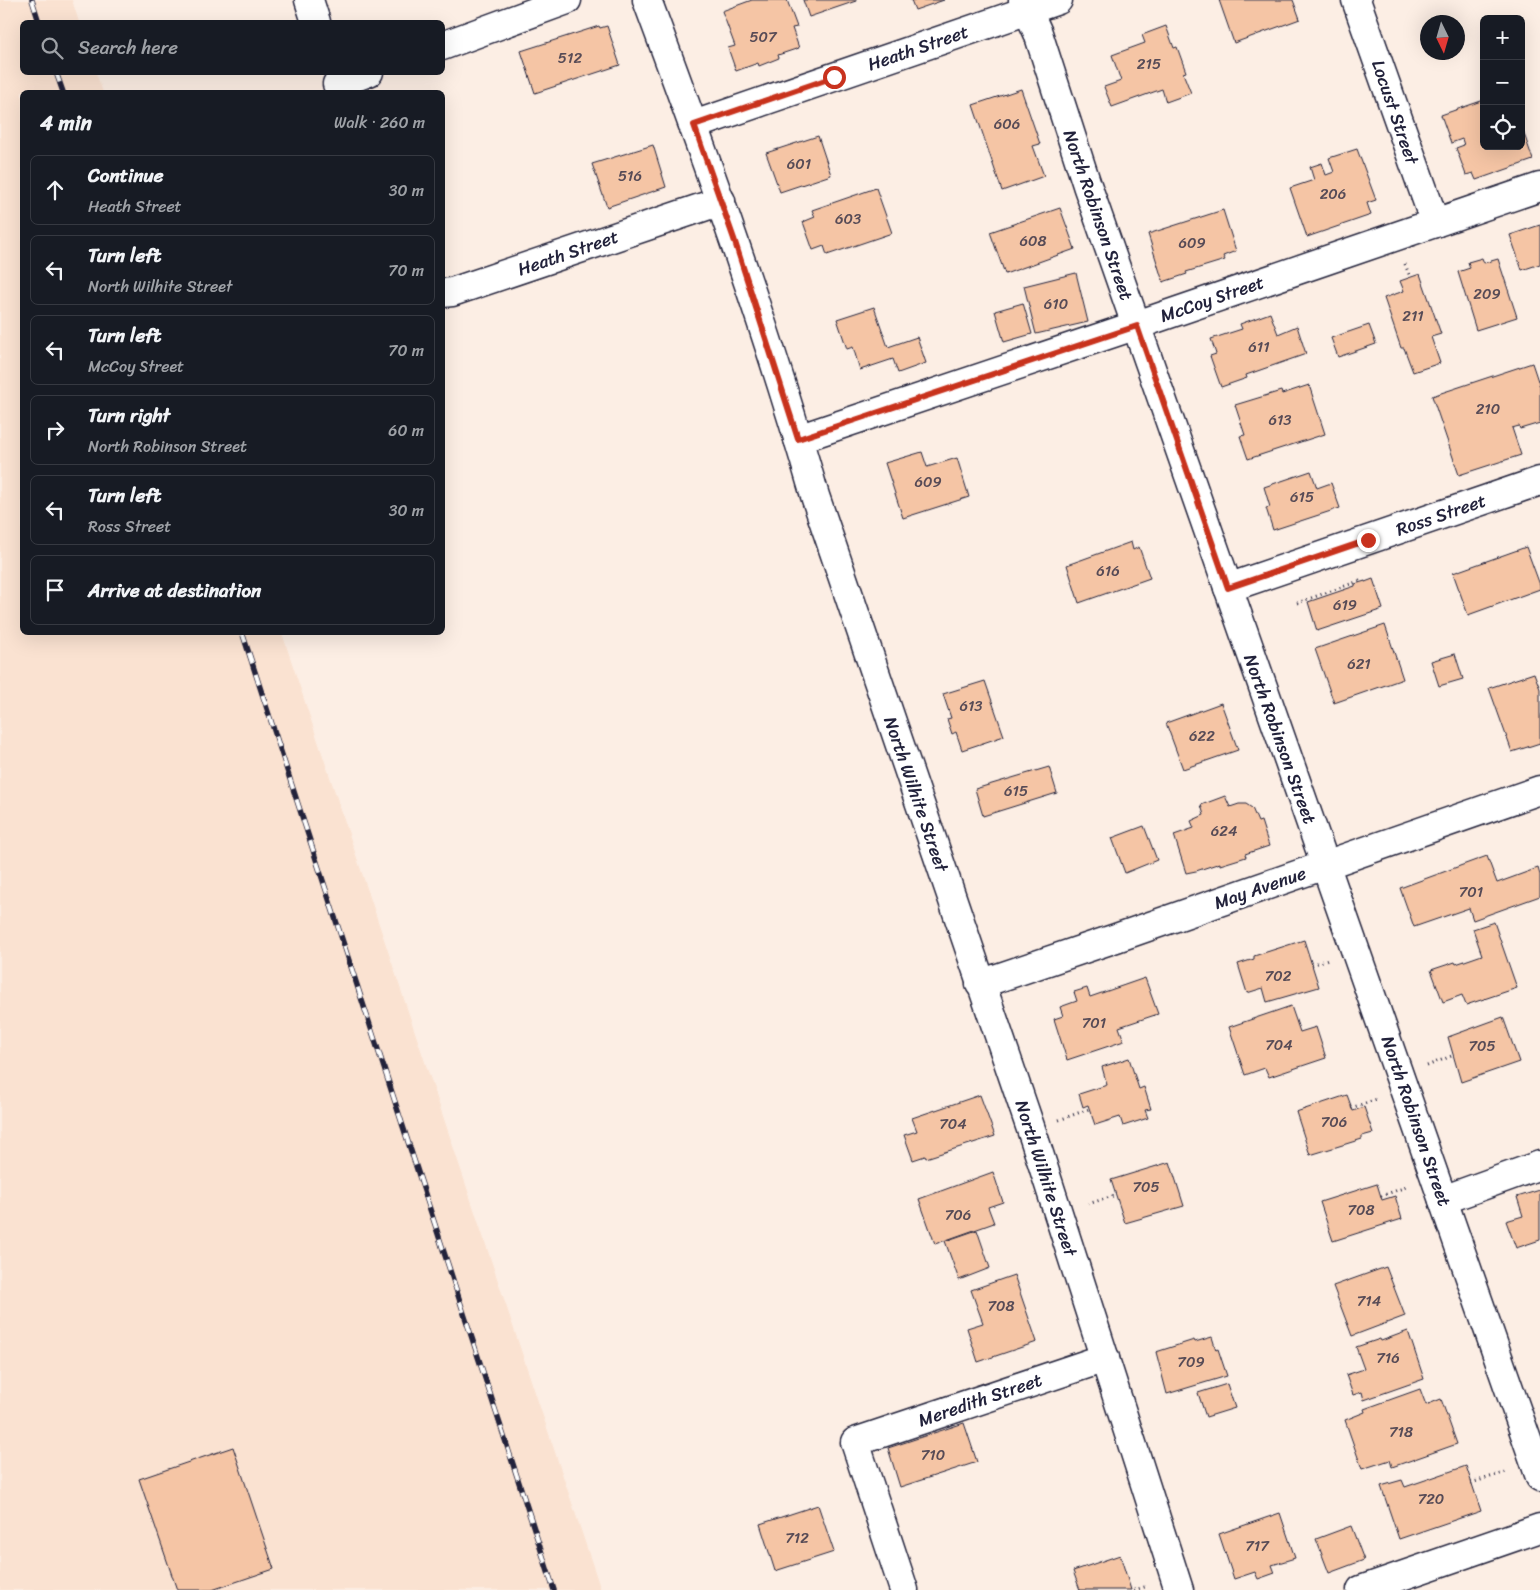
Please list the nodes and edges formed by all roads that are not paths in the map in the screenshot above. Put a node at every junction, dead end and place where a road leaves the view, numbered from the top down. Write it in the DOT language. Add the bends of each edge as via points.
graph roads {
  1 [pos="309,0"];
  2 [pos="567,0"];
  3 [pos="647,0"];
  4 [pos="1058,0"];
  5 [pos="1356,0"];
  6 [pos="1025,5"];
  7 [pos="315,20"];
  8 [pos="445,45"];
  9 [pos="360,75"];
  10 [pos="337,83"];
  11 [pos="694,125"];
  12 [pos="1540,187"];
  13 [pos="721,201"];
  14 [pos="1435,223"];
  15 [pos="445,293"];
  16 [pos="1137,326"];
  17 [pos="798,439"];
  18 [pos="1540,482"];
  19 [pos="1228,588"];
  20 [pos="1540,790"];
  21 [pos="1325,865"];
  22 [pos="980,984"];
  23 [pos="1540,1166"];
  24 [pos="1443,1200"];
  25 [pos="1105,1358"];
  26 [pos="1540,1477"];
  27 [pos="1540,1528"];
  28 [pos="904,1590"];
  29 [pos="1179,1590"];
  30 [pos="1361,1590"];
  1 -- 7 [label="street"];
  2 -- 8 [label="street"];
  3 -- 11 [label="street, North Wilhite Street"];
  4 -- 6 [label="street, Heath Street"];
  5 -- 14 [label="street, Locust Street"];
  6 -- 11 [label="street, Heath Street"];
  6 -- 16 [label="street, North Robinson Street" via="1038,32"];
  9 -- 10 [label="street"];
  11 -- 13 [label="street, North Wilhite Street"];
  12 -- 14 [label="street, McCoy Street"];
  13 -- 15 [label="street, Heath Street"];
  13 -- 17 [label="street, North Wilhite Street"];
  14 -- 16 [label="street, McCoy Street"];
  16 -- 17 [label="street, McCoy Street"];
  16 -- 19 [label="street, North Robinson Street"];
  17 -- 22 [label="street, North Wilhite Street"];
  18 -- 19 [label="street, Ross Street"];
  19 -- 21 [label="street, North Robinson Street"];
  20 -- 21 [label="street, May Avenue"];
  21 -- 22 [label="street, May Avenue"];
  21 -- 24 [label="street, North Robinson Street"];
  22 -- 25 [label="street, North Wilhite Street"];
  23 -- 24 [label="street"];
  24 -- 26 [label="street, North Robinson Street"];
  25 -- 28 [label="street, Meredith Street" via="855,1442"];
  25 -- 29 [label="street, North Wilhite Street"];
  27 -- 30 [label="street"];
}
